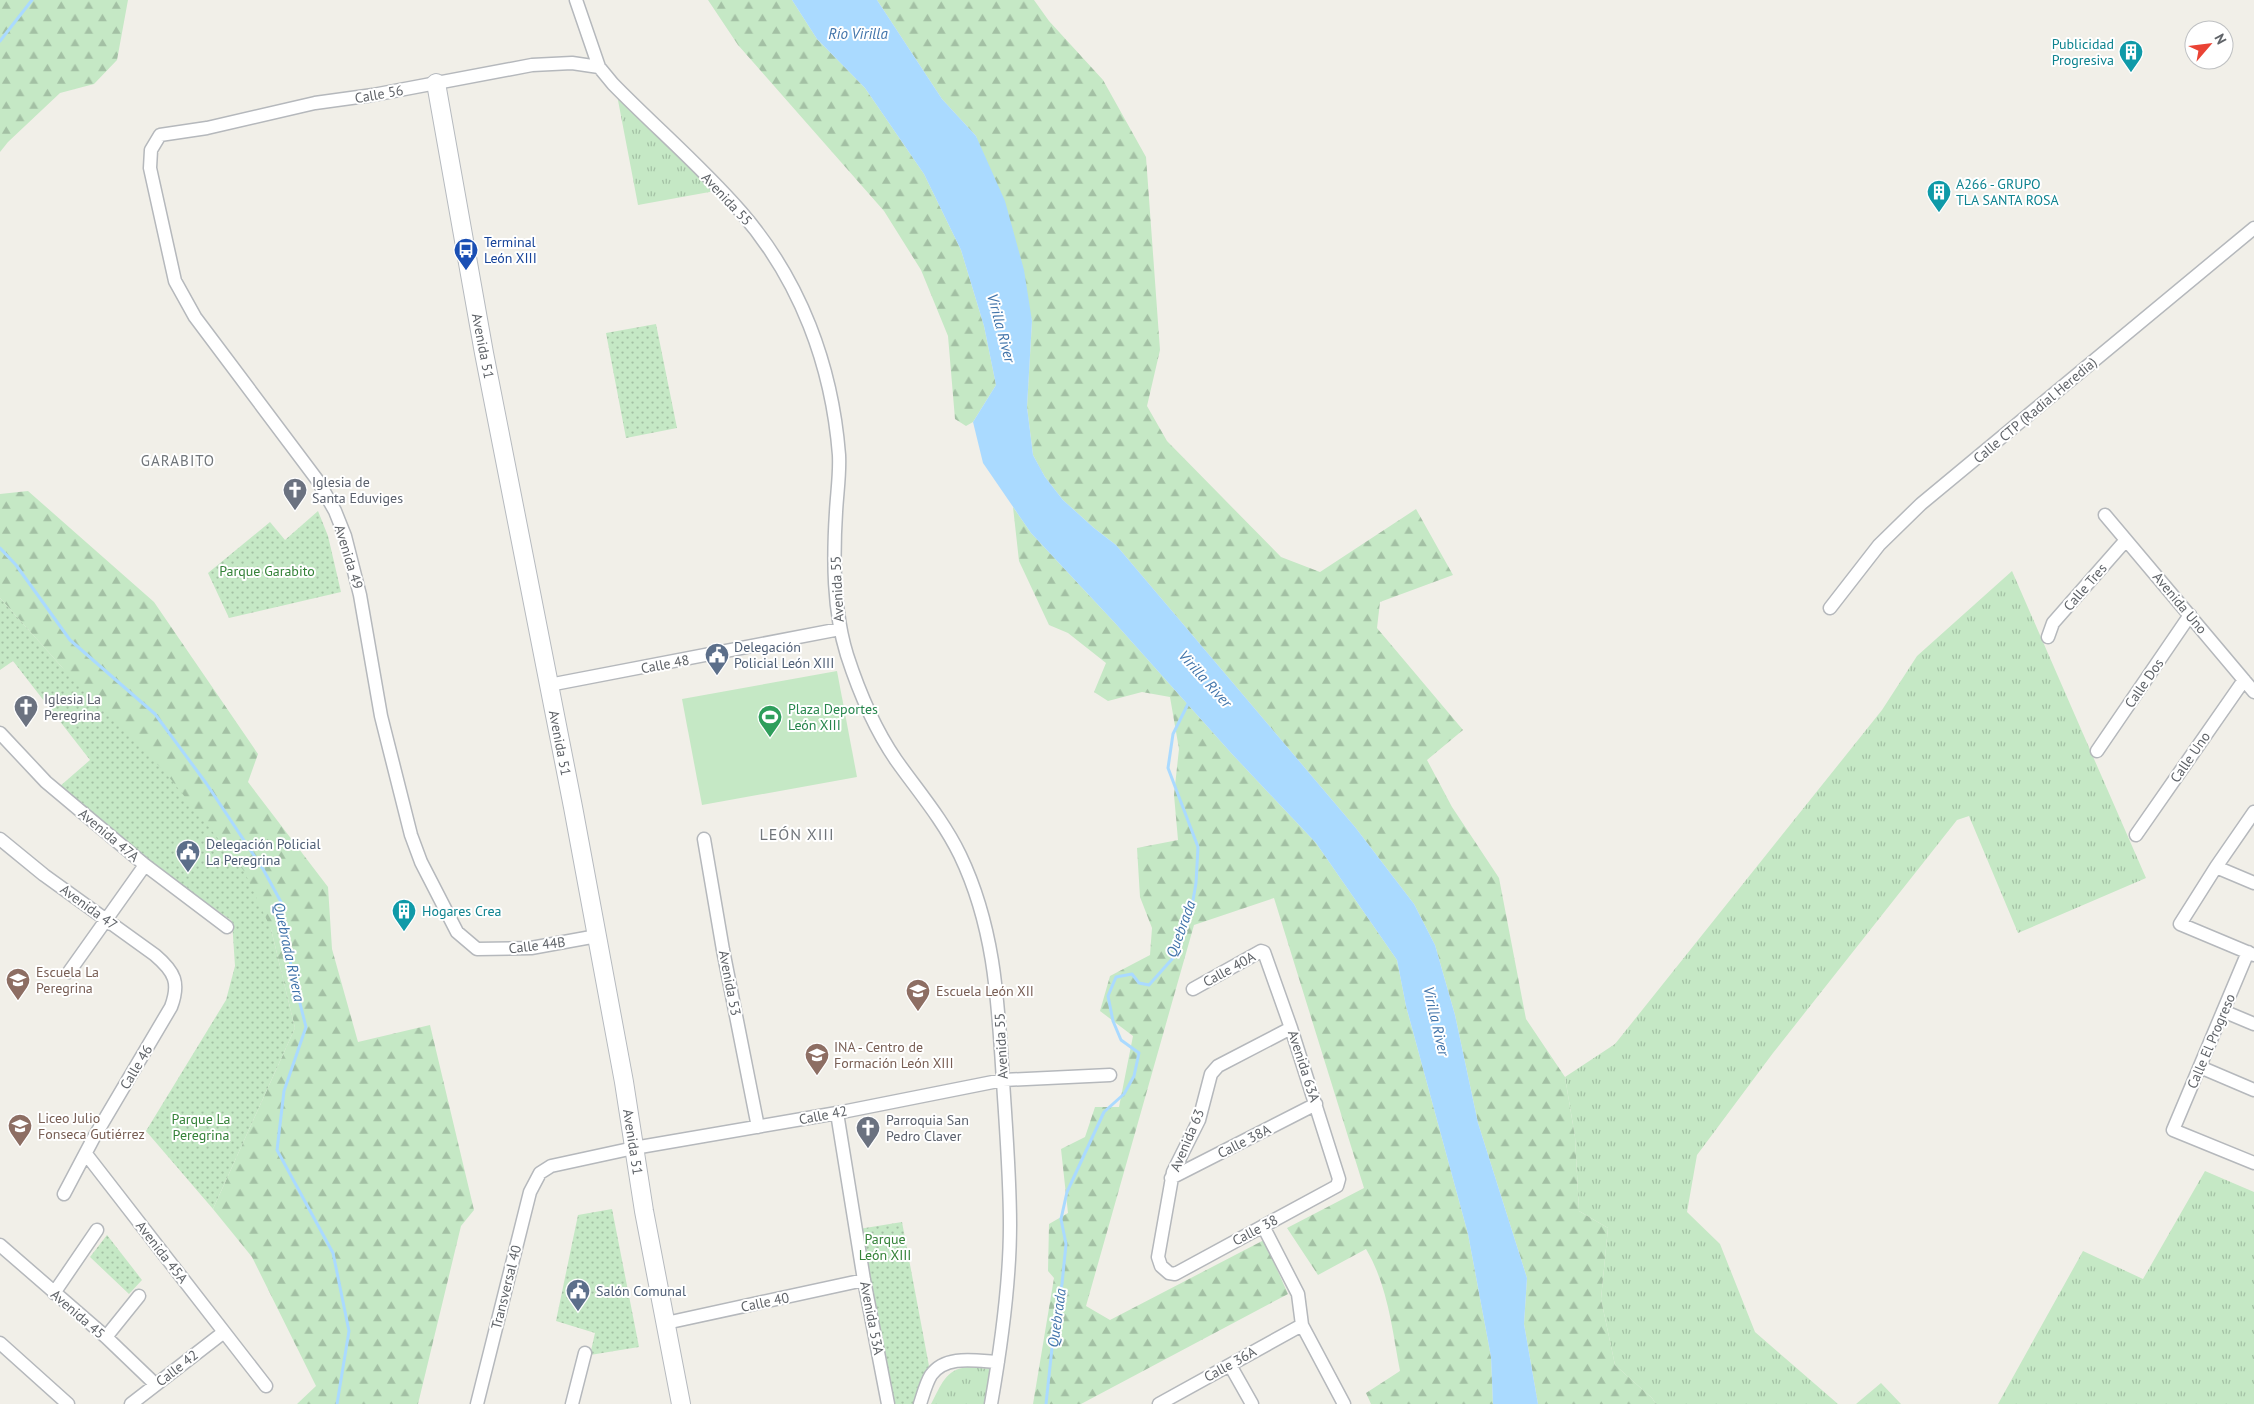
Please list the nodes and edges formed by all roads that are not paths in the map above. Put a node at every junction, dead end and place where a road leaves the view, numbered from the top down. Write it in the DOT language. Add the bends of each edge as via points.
graph roads {
  1 [pos="576,0"];
  2 [pos="599,67"];
  3 [pos="436,83"];
  4 [pos="160,135"];
  5 [pos="2254,228"];
  6 [pos="2105,515"];
  7 [pos="2126,540"];
  8 [pos="1830,608"];
  9 [pos="2190,616"];
  10 [pos="840,629"];
  11 [pos="2048,637"];
  12 [pos="2244,680"];
  13 [pos="549,685"];
  14 [pos="2254,692"];
  15 [pos="0,733"];
  16 [pos="2097,751"];
  17 [pos="2254,812"];
  18 [pos="2136,835"];
  19 [pos="704,839"];
  20 [pos="0,840"];
  21 [pos="145,865"];
  22 [pos="2216,867"];
  23 [pos="2254,883"];
  24 [pos="105,920"];
  25 [pos="227,927"];
  26 [pos="597,936"];
  27 [pos="477,949"];
  28 [pos="1265,952"];
  29 [pos="2251,954"];
  30 [pos="69,972"];
  31 [pos="175,978"];
  32 [pos="1193,989"];
  33 [pos="2223,1011"];
  34 [pos="2254,1024"];
  35 [pos="1292,1028"];
  36 [pos="2200,1067"];
  37 [pos="1110,1074"];
  38 [pos="1003,1080"];
  39 [pos="2254,1090"];
  40 [pos="1316,1104"];
  41 [pos="837,1113"];
  42 [pos="758,1127"];
  43 [pos="634,1148"];
  44 [pos="86,1154"];
  45 [pos="2254,1162"];
  46 [pos="540,1173"];
  47 [pos="1171,1178"];
  48 [pos="1339,1182"];
  49 [pos="64,1194"];
  50 [pos="1263,1226"];
  51 [pos="97,1230"];
  52 [pos="0,1245"];
  53 [pos="1169,1273"];
  54 [pos="864,1280"];
  55 [pos="54,1293"];
  56 [pos="139,1296"];
  57 [pos="666,1323"];
  58 [pos="1302,1325"];
  59 [pos="224,1332"];
  60 [pos="106,1338"];
  61 [pos="0,1342"];
  62 [pos="585,1353"];
  63 [pos="998,1362"];
  64 [pos="1230,1365"];
  65 [pos="155,1384"];
  66 [pos="266,1386"];
  67 [pos="68,1404"];
  68 [pos="131,1404"];
  69 [pos="477,1404"];
  70 [pos="572,1404"];
  71 [pos="681,1404"];
  72 [pos="888,1404"];
  73 [pos="920,1404"];
  74 [pos="991,1404"];
  75 [pos="1159,1404"];
  76 [pos="1252,1404"];
  77 [pos="1344,1404"];
  1 -- 2 [label="street, Avenida 55"];
  2 -- 3 [label="street, Calle 56" via="572,63 532,65"];
  2 -- 10 [label="street, Avenida 55" via="744,215 797,294 819,348 833,405 839,459 835,574"];
  3 -- 4 [label="street, Calle 56" via="373,96 315,103 207,128"];
  3 -- 13 [label="street, Avenida 51" via="484,353"];
  4 -- 27 [label="street, Avenida 49" via="152,150 150,168 175,281 195,317 318,481 335,511 359,588 381,716 411,835 421,862 457,932"];
  5 -- 8 [label="street, Calle CTP (Radial Heredia)" via="1921,504 1879,545"];
  6 -- 7 [label="street, Avenida Uno"];
  7 -- 9 [label="street, Avenida Uno"];
  7 -- 11 [label="street, Calle Tres" via="2053,623"];
  9 -- 12 [label="street, Avenida Uno"];
  9 -- 16 [label="street, Calle Dos"];
  10 -- 13 [label="street, Calle 48"];
  10 -- 38 [label="street, Avenida 55" via="870,715 896,759 945,828 961,857 977,900 986,926 996,980"];
  12 -- 14 [label="street, Avenida Uno"];
  12 -- 18 [label="street, Calle Uno"];
  13 -- 26 [label="street, Avenida 51"];
  15 -- 21 [label="street, Avenida 47A" via="46,782"];
  17 -- 22 [label="street"];
  19 -- 42 [label="street, Avenida 53"];
  20 -- 24 [label="street, Avenida 47"];
  21 -- 24 [label="street"];
  21 -- 25 [label="street, Avenida 47A"];
  22 -- 23 [label="street"];
  22 -- 29 [label="street" via="2180,924"];
  24 -- 30 [label="street"];
  24 -- 31 [label="street, Avenida 47" via="167,965"];
  26 -- 27 [label="street, Calle 44B" via="531,948"];
  26 -- 43 [label="street, Avenida 51"];
  28 -- 32 [label="street, Calle 40A"];
  28 -- 35 [label="street, Avenida 63A"];
  29 -- 33 [label="street, Calle El Progreso"];
  31 -- 44 [label="street, Calle 46" via="176,993 171,1008"];
  33 -- 34 [label="street"];
  33 -- 36 [label="street, Calle El Progreso"];
  35 -- 40 [label="street, Avenida 63A"];
  35 -- 47 [label="street, Avenida 63" via="1218,1066 1211,1074 1199,1120"];
  36 -- 39 [label="street"];
  36 -- 45 [label="street, Calle El Progreso" via="2173,1130"];
  37 -- 38 [label="street, Calle 42"];
  38 -- 41 [label="street, Calle 42"];
  38 -- 63 [label="street, Avenida 55" via="1010,1230"];
  40 -- 47 [label="street, Calle 38A"];
  40 -- 48 [label="street, Avenida 63A"];
  41 -- 42 [label="street, Calle 42"];
  41 -- 54 [label="street, Avenida 53A"];
  42 -- 43 [label="street, Calle 42"];
  43 -- 46 [label="street, Calle 42" via="561,1162"];
  43 -- 57 [label="street, Avenida 51"];
  44 -- 49 [label="street"];
  44 -- 59 [label="street, Avenida 45A"];
  46 -- 69 [label="street, Transversal 40" via="530,1192"];
  47 -- 53 [label="street, Avenida 63" via="1158,1257 1161,1266"];
  48 -- 50 [label="street, Calle 38"];
  50 -- 53 [label="street, Calle 38" via="1175,1274"];
  50 -- 58 [label="street" via="1298,1294"];
  51 -- 55 [label="street"];
  52 -- 55 [label="street, Avenida 45"];
  54 -- 57 [label="street, Calle 40"];
  54 -- 72 [label="street, Avenida 53A"];
  55 -- 60 [label="street, Avenida 45"];
  56 -- 60 [label="street"];
  57 -- 71 [label="street, Avenida 51"];
  58 -- 64 [label="street, Calle 36A"];
  58 -- 77 [label="street"];
  59 -- 65 [label="street, Calle 42"];
  59 -- 66 [label="street, Avenida 45A"];
  60 -- 65 [label="street, Avenida 45"];
  61 -- 67 [label="street"];
  62 -- 70 [label="street"];
  63 -- 73 [label="street" via="963,1360 946,1363 932,1374"];
  63 -- 74 [label="street, Avenida 55"];
  64 -- 75 [label="street, Calle 36A"];
  64 -- 76 [label="street"];
  65 -- 68 [label="street, Calle 42"];
}
